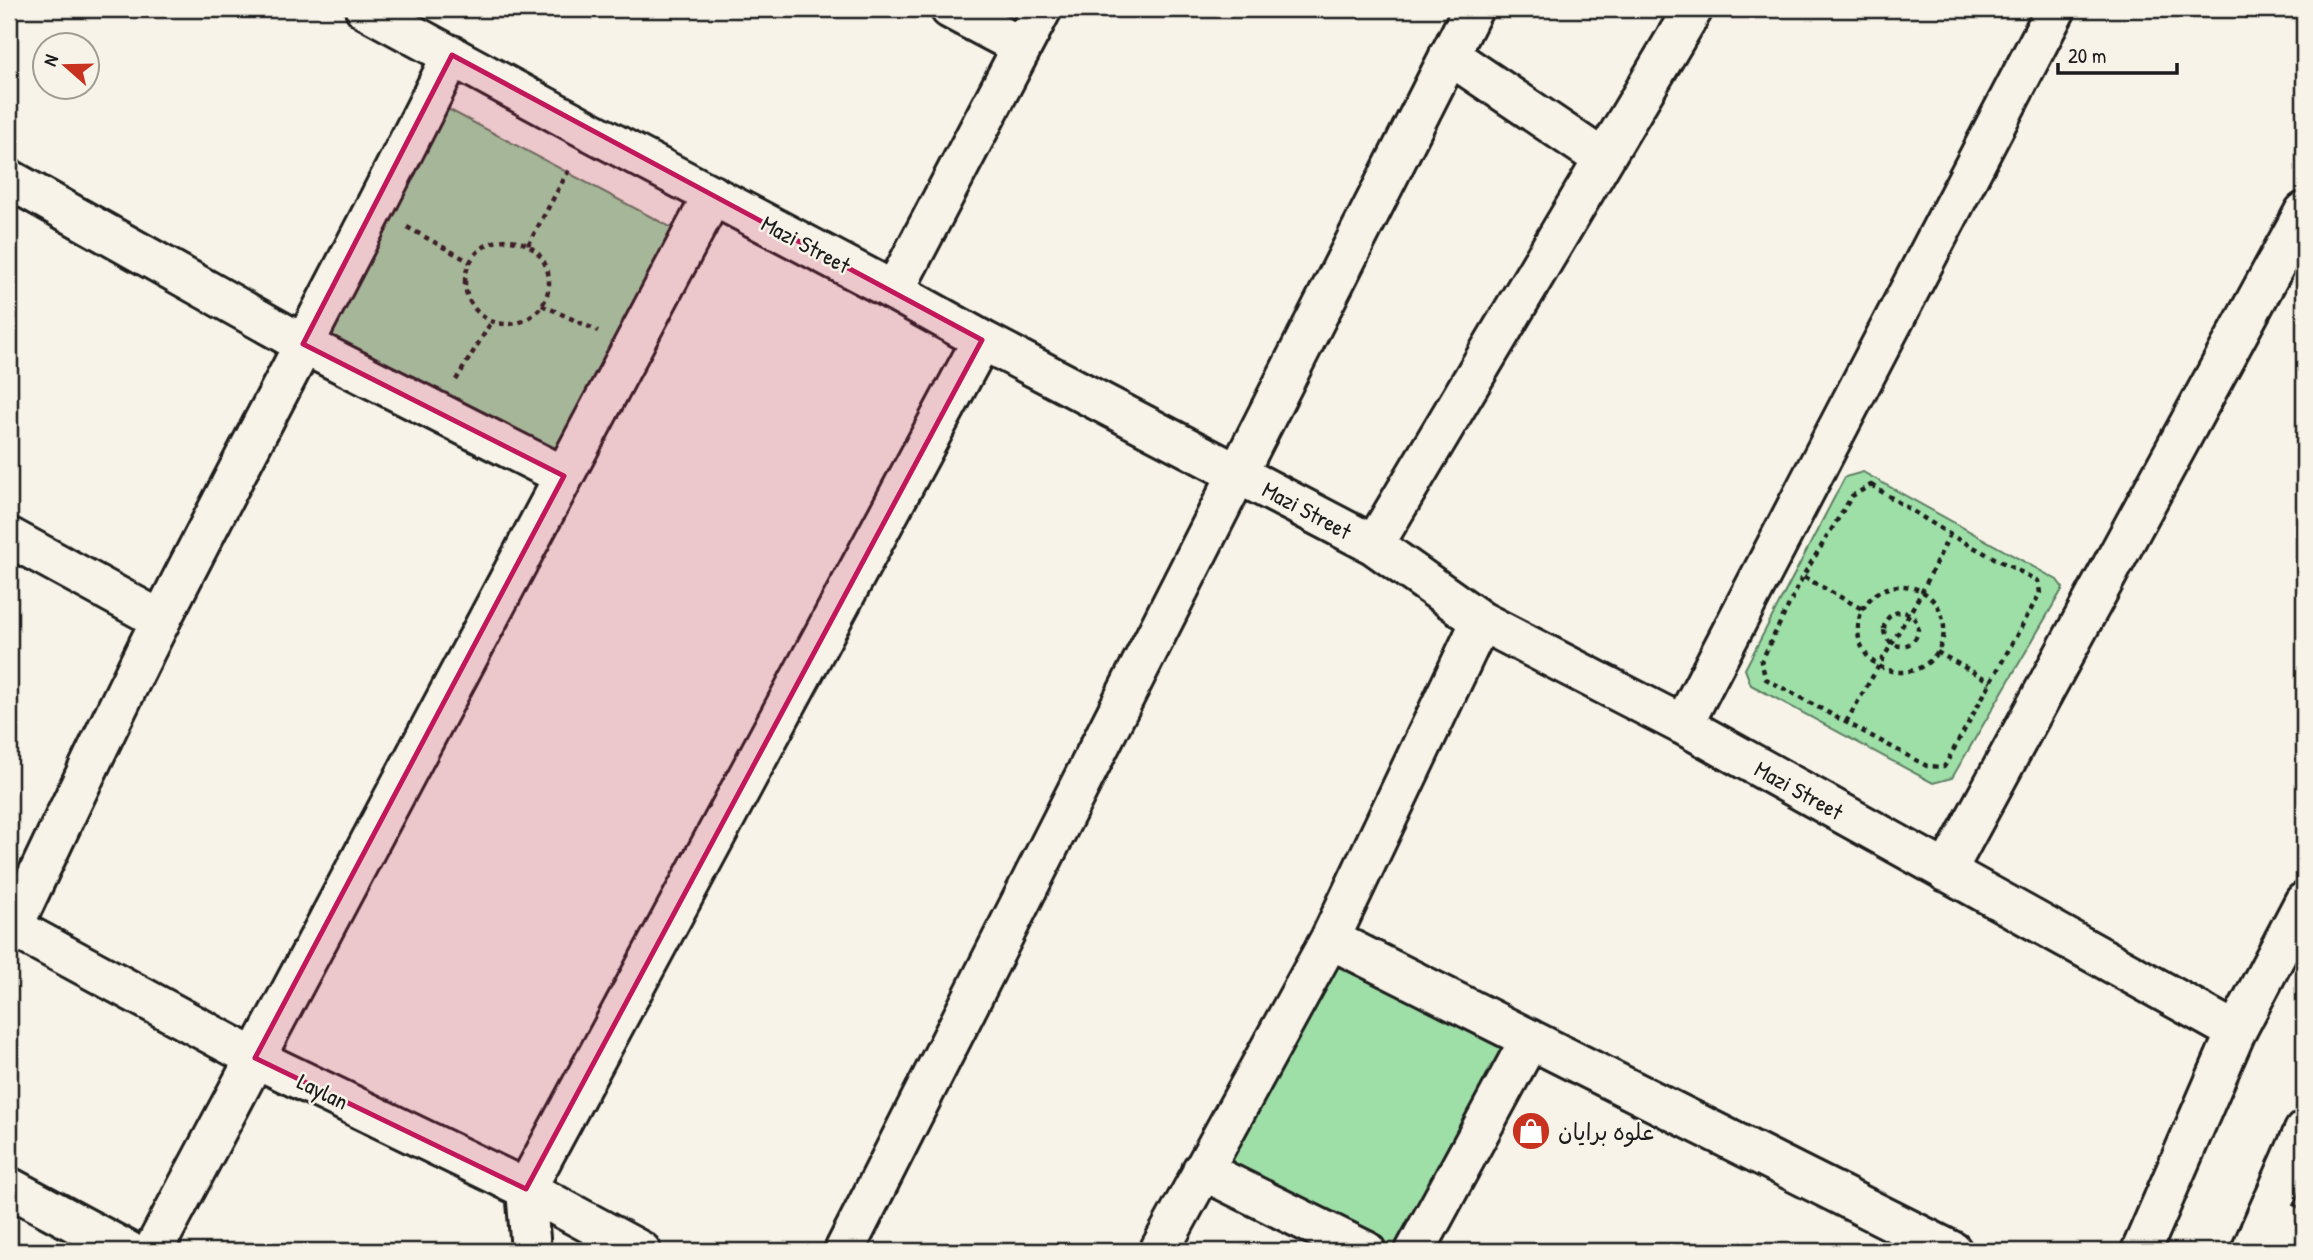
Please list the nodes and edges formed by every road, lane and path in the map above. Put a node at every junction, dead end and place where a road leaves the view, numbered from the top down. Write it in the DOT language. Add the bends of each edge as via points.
graph roads {
  1 [pos="365,9"];
  2 [pos="950,9"];
  3 [pos="1042,9"];
  4 [pos="1473,9"];
  5 [pos="1693,9"];
  6 [pos="2056,9"];
  7 [pos="1022,47"];
  8 [pos="452,55"];
  9 [pos="1449,55"];
  10 [pos="590,131"];
  11 [pos="1603,159"];
  12 [pos="9,179"];
  13 [pos="713,195"];
  14 [pos="376,210"];
  15 [pos="2304,212"];
  16 [pos="528,245"];
  17 [pos="470,262"];
  18 [pos="894,291"];
  19 [pos="542,304"];
  20 [pos="492,321"];
  21 [pos="982,340"];
  22 [pos="303,344"];
  23 [pos="633,348"];
  24 [pos="437,411"];
  25 [pos="1237,472"];
  26 [pos="564,476"];
  27 [pos="1950,534"];
  28 [pos="9,537"];
  29 [pos="1374,545"];
  30 [pos="1770,558"];
  31 [pos="1803,576"];
  32 [pos="1922,592"];
  33 [pos="1862,609"];
  34 [pos="1909,614"];
  35 [pos="160,620"];
  36 [pos="1481,621"];
  37 [pos="1892,643"];
  38 [pos="1937,652"];
  39 [pos="1879,666"];
  40 [pos="1991,682"];
  41 [pos="1846,722"];
  42 [pos="1682,725"];
  43 [pos="1946,872"];
  44 [pos="2304,902"];
  45 [pos="11,926"];
  46 [pos="1330,939"];
  47 [pos="2236,1031"];
  48 [pos="1530,1040"];
  49 [pos="255,1058"];
  50 [pos="2304,1131"];
  51 [pos="1202,1170"];
  52 [pos="9,1187"];
  53 [pos="526,1189"];
  54 [pos="2267,1215"];
  55 [pos="2304,1232"];
  56 [pos="128,1251"];
  57 [pos="153,1251"];
  58 [pos="531,1251"];
  59 [pos="642,1251"];
  60 [pos="845,1251"];
  61 [pos="1159,1251"];
  62 [pos="1366,1251"];
  63 [pos="1415,1251"];
  64 [pos="1952,1251"];
  65 [pos="2141,1251"];
  66 [pos="2252,1251"];
  1 -- 8 [label="street, Mazi Street"];
  2 -- 7 [label="street"];
  3 -- 7 [label="street"];
  4 -- 9 [label="street"];
  5 -- 11 [label="street"];
  6 -- 30 [label="street"];
  7 -- 18 [label="street"];
  8 -- 10 [label="street, Mazi Street"];
  8 -- 14 [label="street"];
  9 -- 11 [label="street"];
  9 -- 25 [label="street"];
  10 -- 13 [label="street, Mazi Street"];
  10 -- 16 [label="path"];
  11 -- 29 [label="street"];
  12 -- 22 [label="street"];
  13 -- 18 [label="street, Mazi Street"];
  13 -- 23 [label="street"];
  14 -- 17 [label="path"];
  14 -- 22 [label="street"];
  15 -- 43 [label="street"];
  16 -- 17 [label="path" via="516,240 489,243"];
  16 -- 19 [label="path" via="546,266 549,279"];
  17 -- 20 [label="path" via="466,290 480,314"];
  18 -- 21 [label="street, Mazi Street"];
  19 -- 20 [label="path" via="520,322"];
  19 -- 23 [label="path"];
  20 -- 24 [label="path"];
  21 -- 25 [label="street, Mazi Street"];
  21 -- 53 [label="street"];
  22 -- 24 [label="street"];
  22 -- 35 [label="street"];
  23 -- 26 [label="street"];
  24 -- 26 [label="street"];
  25 -- 29 [label="street, Mazi Street"];
  25 -- 60 [label="street"];
  26 -- 49 [label="street"];
  27 -- 31 [label="path" via="1871,485 1852,496"];
  27 -- 32 [label="path"];
  27 -- 40 [label="path" via="2038,581 2040,593"];
  28 -- 35 [label="street"];
  29 -- 36 [label="street, Mazi Street"];
  30 -- 31 [label="path"];
  30 -- 42 [label="street"];
  31 -- 33 [label="path"];
  31 -- 41 [label="path" via="1760,662 1766,678"];
  32 -- 33 [label="path" via="1909,587 1882,590"];
  32 -- 34 [label="path"];
  32 -- 38 [label="path" via="1933,600 1944,625"];
  33 -- 39 [label="path" via="1858,638 1864,652"];
  34 -- 37 [label="path"];
  34 -- 37 [label="path" via="1898,612 1888,618 1884,629"];
  34 -- 37 [label="path" via="1918,627 1915,637 1908,645"];
  35 -- 45 [label="street"];
  36 -- 42 [label="street, Mazi Street"];
  36 -- 46 [label="street"];
  37 -- 39 [label="path"];
  38 -- 39 [label="path" via="1915,670 1900,673"];
  38 -- 40 [label="path"];
  39 -- 41 [label="path"];
  40 -- 41 [label="path" via="1944,767 1927,766"];
  42 -- 43 [label="street, Mazi Street"];
  43 -- 47 [label="street, Mazi Street"];
  44 -- 47 [label="street"];
  45 -- 49 [label="street, Laylan"];
  46 -- 48 [label="street"];
  46 -- 51 [label="street"];
  47 -- 65 [label="street"];
  48 -- 63 [label="street"];
  48 -- 64 [label="street"];
  49 -- 53 [label="street, Laylan"];
  49 -- 57 [label="street"];
  50 -- 54 [label="street"];
  51 -- 61 [label="street"];
  51 -- 62 [label="street"];
  52 -- 56 [label="street"];
  53 -- 58 [label="street"];
  53 -- 59 [label="street, Laylan"];
  54 -- 55 [label="street"];
  54 -- 66 [label="street"];
}
